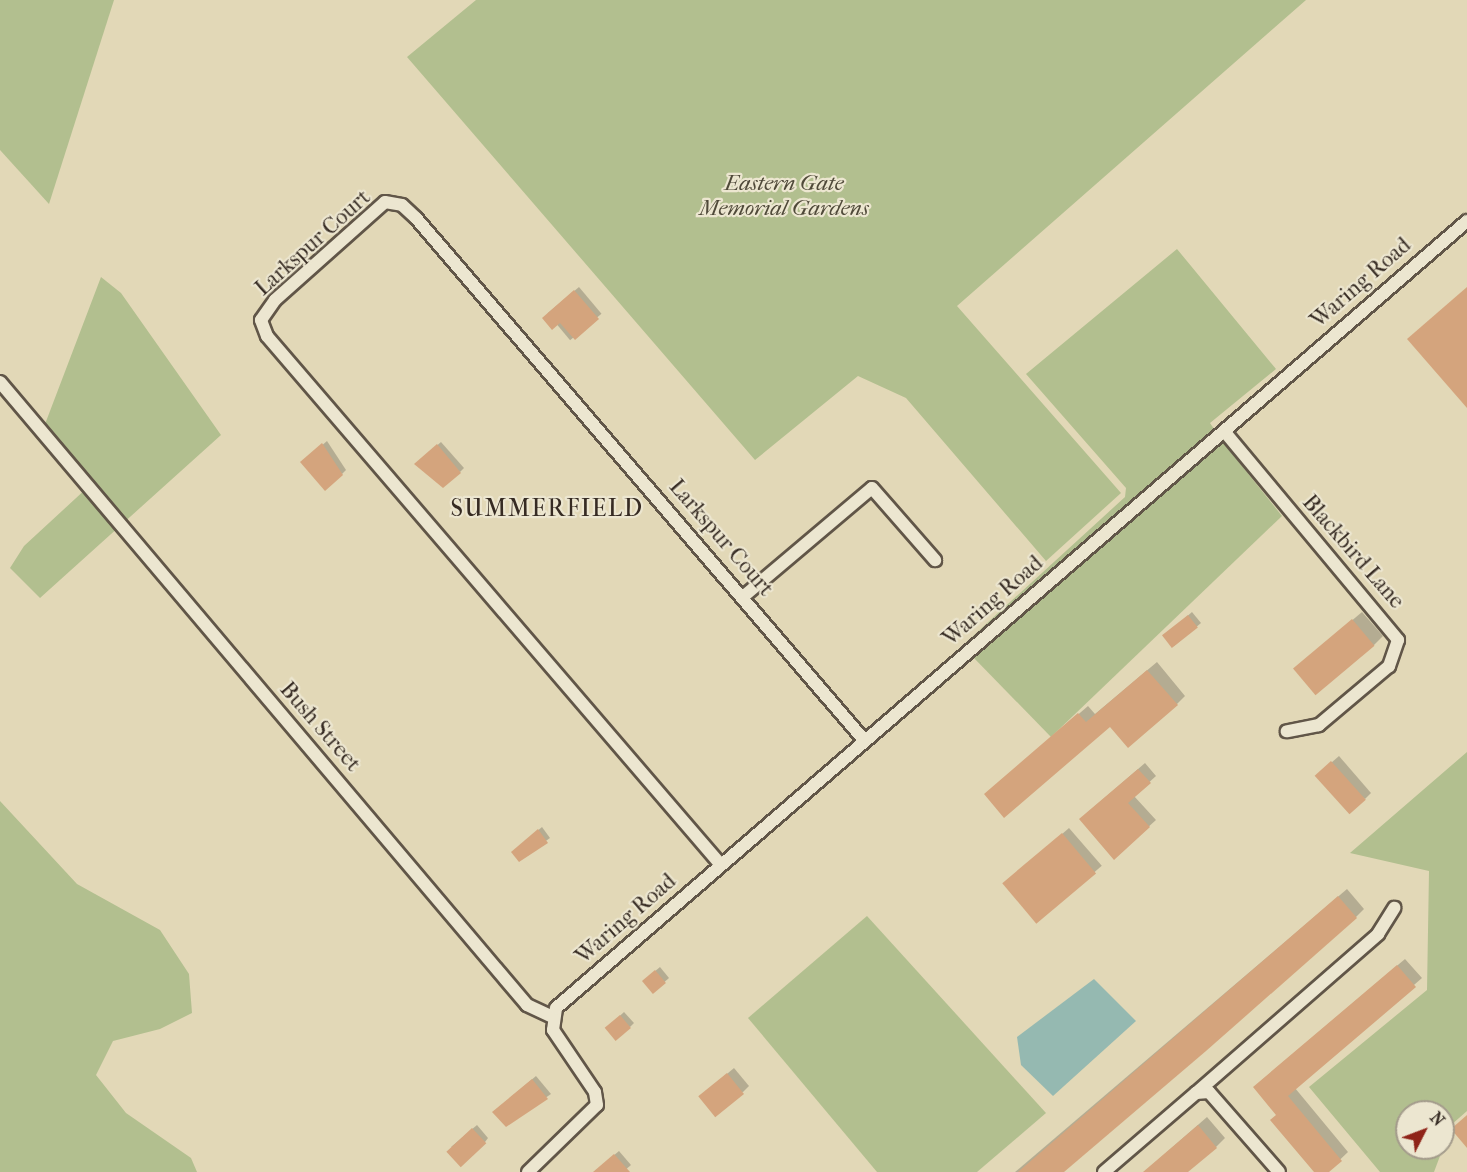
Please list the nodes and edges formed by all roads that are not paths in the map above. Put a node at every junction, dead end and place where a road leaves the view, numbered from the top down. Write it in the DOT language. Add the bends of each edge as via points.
graph roads {
  1 [pos="1467,221"];
  2 [pos="0,382"];
  3 [pos="1224,431"];
  4 [pos="935,560"];
  5 [pos="744,596"];
  6 [pos="1287,731"];
  7 [pos="864,740"];
  8 [pos="721,865"];
  9 [pos="1394,908"];
  10 [pos="551,1016"];
  11 [pos="1196,1093"];
  12 [pos="528,1172"];
  13 [pos="1104,1172"];
  14 [pos="1279,1172"];
  1 -- 3 [label="street, Waring Road"];
  2 -- 10 [label="street, Bush Street" via="527,1005"];
  3 -- 6 [label="street, Blackbird Lane" via="1398,640 1389,666 1319,725"];
  3 -- 7 [label="street, Waring Road"];
  4 -- 5 [label="street" via="872,488"];
  5 -- 7 [label="street, Larkspur Court"];
  5 -- 8 [label="street, Larkspur Court" via="402,205 385,202 275,300 261,320 267,336"];
  7 -- 8 [label="street, Waring Road"];
  8 -- 10 [label="street, Waring Road"];
  9 -- 11 [label="street" via="1378,934"];
  10 -- 12 [label="street" via="553,1030 598,1099 594,1112"];
  11 -- 13 [label="street"];
  11 -- 14 [label="street" via="1209,1092"];
}
